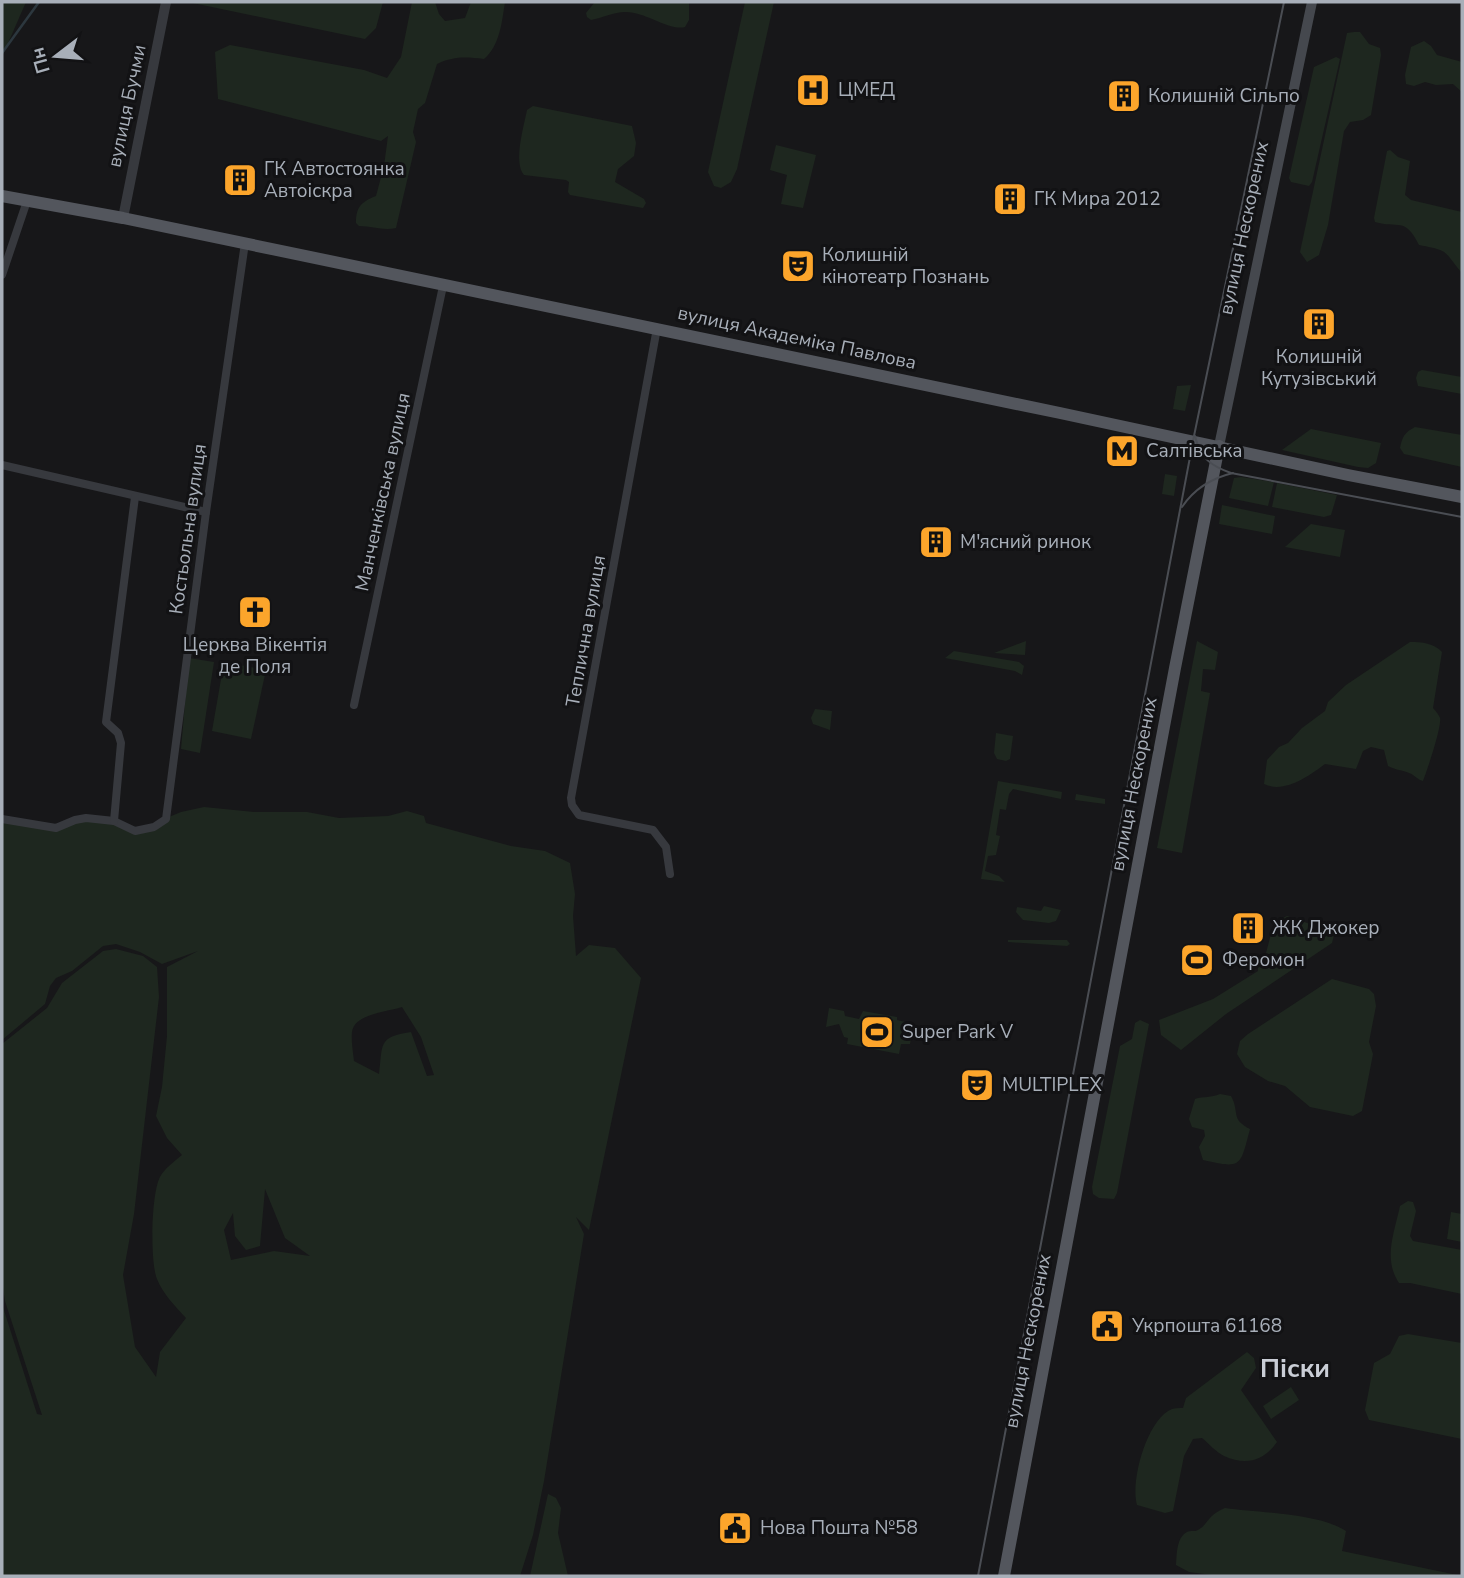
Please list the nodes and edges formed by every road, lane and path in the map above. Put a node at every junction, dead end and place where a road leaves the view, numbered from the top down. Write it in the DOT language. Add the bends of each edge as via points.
graph roads {
  1 [pos="166,2"];
  2 [pos="1312,2"];
  3 [pos="2,195"];
  4 [pos="27,201"];
  5 [pos="123,218"];
  6 [pos="244,243"];
  7 [pos="2,275"];
  8 [pos="443,286"];
  9 [pos="657,328"];
  10 [pos="1219,446"];
  11 [pos="2,465"];
  12 [pos="135,497"];
  13 [pos="1462,497"];
  14 [pos="206,513"];
  15 [pos="354,705"];
  16 [pos="2,819"];
  17 [pos="114,821"];
  18 [pos="670,874"];
  19 [pos="1004,1576"];
  1 -- 5 [label="street, вулиця Бучми"];
  2 -- 10 [label="main road, вулиця Нескорених"];
  3 -- 4 [label="main road, вулиця Академіка Павлова"];
  4 -- 5 [label="main road, вулиця Академіка Павлова"];
  4 -- 7 [label="street"];
  5 -- 6 [label="main road, вулиця Академіка Павлова"];
  6 -- 8 [label="main road, вулиця Академіка Павлова"];
  6 -- 14 [label="street, Костьольна вулиця"];
  8 -- 9 [label="main road, вулиця Академіка Павлова"];
  8 -- 15 [label="street, Манченківська вулиця"];
  9 -- 10 [label="main road, вулиця Академіка Павлова"];
  9 -- 18 [label="street, Теплична вулиця" via="571,798 579,815 653,830 666,847"];
  10 -- 13 [label="main road, вулиця Академіка Павлова"];
  10 -- 19 [label="main road, вулиця Нескорених"];
  11 -- 12 [label="street"];
  12 -- 14 [label="street"];
  12 -- 17 [label="street" via="106,722 121,743"];
  14 -- 17 [label="street, Костьольна вулиця" via="166,819 135,831"];
  16 -- 17 [label="street" via="56,828 86,818"];
}
